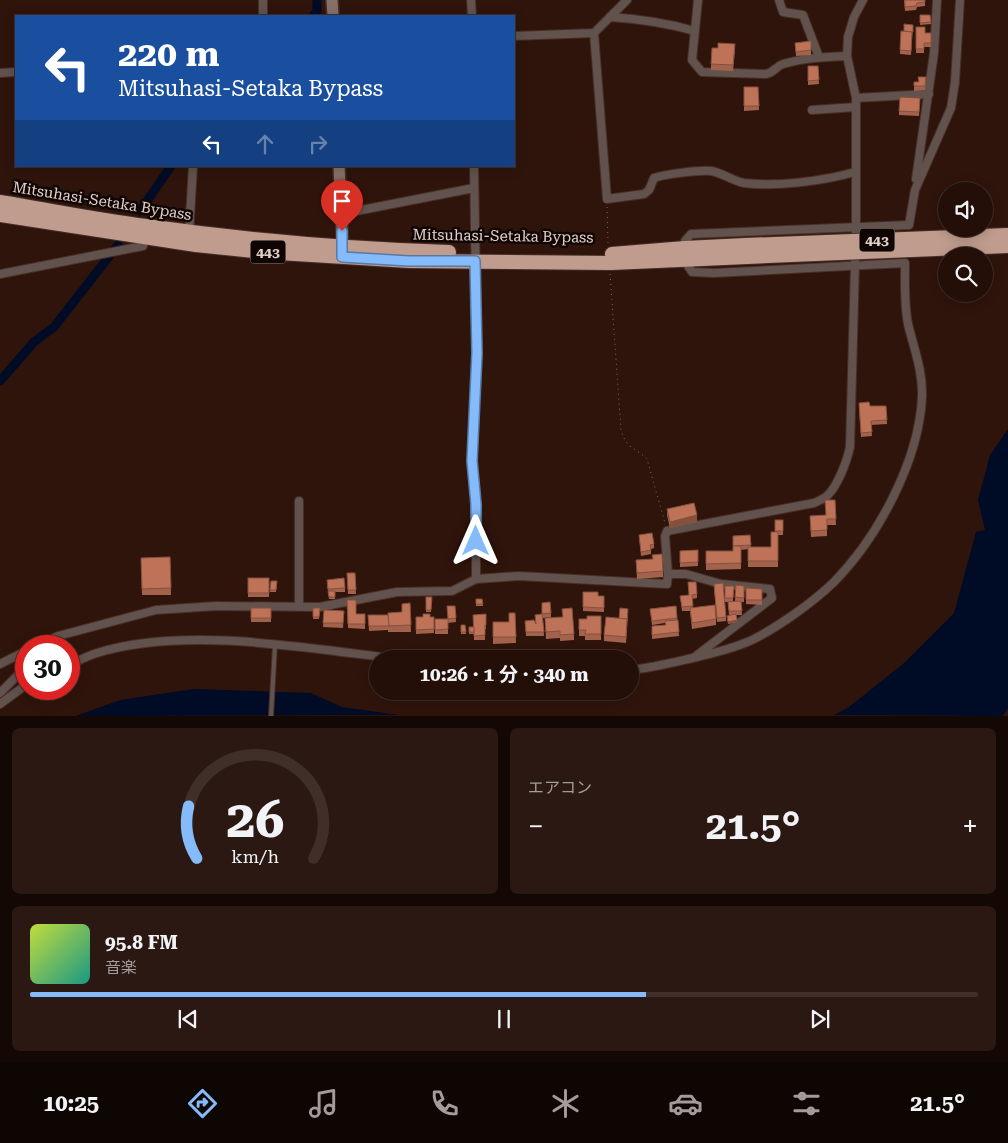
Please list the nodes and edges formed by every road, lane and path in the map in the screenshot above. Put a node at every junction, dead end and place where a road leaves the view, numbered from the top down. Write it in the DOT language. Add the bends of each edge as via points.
graph roads {
  1 [pos="263,0"];
  2 [pos="332,0"];
  3 [pos="471,0"];
  4 [pos="627,0"];
  5 [pos="698,0"];
  6 [pos="779,0"];
  7 [pos="863,0"];
  8 [pos="938,0"];
  9 [pos="960,0"];
  10 [pos="263,15"];
  11 [pos="333,15"];
  12 [pos="472,15"];
  13 [pos="610,17"];
  14 [pos="695,31"];
  15 [pos="594,33"];
  16 [pos="515,36"];
  17 [pos="847,56"];
  18 [pos="819,57"];
  19 [pos="15,72"];
  20 [pos="0,73"];
  21 [pos="929,94"];
  22 [pos="856,98"];
  23 [pos="856,107"];
  24 [pos="812,110"];
  25 [pos="194,167"];
  26 [pos="339,167"];
  27 [pos="474,167"];
  28 [pos="855,172"];
  29 [pos="474,188"];
  30 [pos="915,190"];
  31 [pos="607,199"];
  32 [pos="0,202"];
  33 [pos="341,214"];
  34 [pos="0,215"];
  35 [pos="909,225"];
  36 [pos="856,228"];
  37 [pos="1008,235"];
  38 [pos="188,238"];
  39 [pos="145,239"];
  40 [pos="1008,246"];
  41 [pos="746,251"];
  42 [pos="343,252"];
  43 [pos="686,253"];
  44 [pos="475,257"];
  45 [pos="609,258"];
  46 [pos="905,264"];
  47 [pos="854,266"];
  48 [pos="0,274"];
  49 [pos="299,500"];
  50 [pos="667,531"];
  51 [pos="668,574"];
  52 [pos="476,579"];
  53 [pos="299,606"];
  54 [pos="62,635"];
  55 [pos="275,645"];
  56 [pos="15,656"];
  57 [pos="369,656"];
  58 [pos="694,657"];
  59 [pos="80,661"];
  60 [pos="0,664"];
  61 [pos="639,669"];
  62 [pos="15,678"];
  63 [pos="0,693"];
  64 [pos="15,693"];
  65 [pos="0,704"];
  66 [pos="271,716"];
  1 -- 10 [label="street"];
  2 -- 11 [label="main road"];
  3 -- 12 [label="street"];
  4 -- 13 [label="street"];
  5 -- 14 [label="street"];
  6 -- 18 [label="street" via="783,12 803,15"];
  7 -- 17 [label="street" via="848,37"];
  8 -- 21 [label="street"];
  9 -- 30 [label="street" via="951,108"];
  13 -- 14 [label="street" via="667,23"];
  13 -- 15 [label="street"];
  14 -- 18 [label="street" via="692,60 702,72 766,74 773,73 780,65"];
  15 -- 16 [label="street"];
  15 -- 31 [label="street"];
  17 -- 18 [label="street"];
  17 -- 22 [label="street"];
  19 -- 20 [label="street"];
  21 -- 22 [label="street"];
  21 -- 30 [label="street"];
  22 -- 23 [label="street"];
  23 -- 24 [label="street"];
  23 -- 28 [label="street"];
  25 -- 38 [label="street"];
  26 -- 33 [label="main road"];
  27 -- 29 [label="street"];
  28 -- 31 [label="street" via="831,178 772,184 742,183 711,171 662,175 654,178 644,194"];
  28 -- 36 [label="street"];
  29 -- 33 [label="street"];
  29 -- 44 [label="street"];
  30 -- 35 [label="street"];
  31 -- 45 [label="path"];
  32 -- 38 [label="highway, Mitsuhasi-Setaka Bypass / 443" via="145,226"];
  33 -- 42 [label="main road"];
  34 -- 39 [label="highway, Mitsuhasi-Setaka Bypass / 443"];
  35 -- 36 [label="street"];
  35 -- 46 [label="street"];
  36 -- 43 [label="street" via="691,234 685,241"];
  36 -- 47 [label="street"];
  37 -- 41 [label="highway, Mitsuhasi-Setaka Bypass / 443, bridge"];
  38 -- 39 [label="highway, Mitsuhasi-Setaka Bypass / 443"];
  38 -- 42 [label="highway, Mitsuhasi-Setaka Bypass / 443"];
  39 -- 48 [label="street" via="143,246"];
  40 -- 41 [label="highway, Mitsuhasi-Setaka Bypass / 443, bridge"];
  41 -- 43 [label="highway, Mitsuhasi-Setaka Bypass / 443"];
  42 -- 44 [label="highway, Mitsuhasi-Setaka Bypass / 443" via="409,261"];
  43 -- 45 [label="highway, Mitsuhasi-Setaka Bypass / 443"];
  43 -- 47 [label="street" via="692,272"];
  44 -- 45 [label="highway, Mitsuhasi-Setaka Bypass / 443"];
  44 -- 52 [label="street" via="477,353 472,461 476,504"];
  45 -- 50 [label="path" via="621,430 628,446 647,459"];
  46 -- 47 [label="street"];
  46 -- 58 [label="street" via="905,301 922,376 922,399 910,457 884,513 859,552 834,582 805,605 755,639"];
  47 -- 50 [label="street" via="850,447 848,459 832,490 814,503"];
  49 -- 53 [label="street"];
  50 -- 51 [label="street"];
  51 -- 52 [label="street" via="667,584 519,576"];
  51 -- 58 [label="street" via="686,574 722,584 770,590 772,598"];
  52 -- 53 [label="street" via="452,591 397,592 320,607"];
  53 -- 54 [label="street" via="156,610"];
  55 -- 57 [label="street"];
  55 -- 59 [label="street" via="172,641 131,645"];
  55 -- 66 [label="lane"];
  56 -- 60 [label="street"];
  58 -- 61 [label="street"];
  62 -- 63 [label="street"];
  64 -- 65 [label="street"];
}
